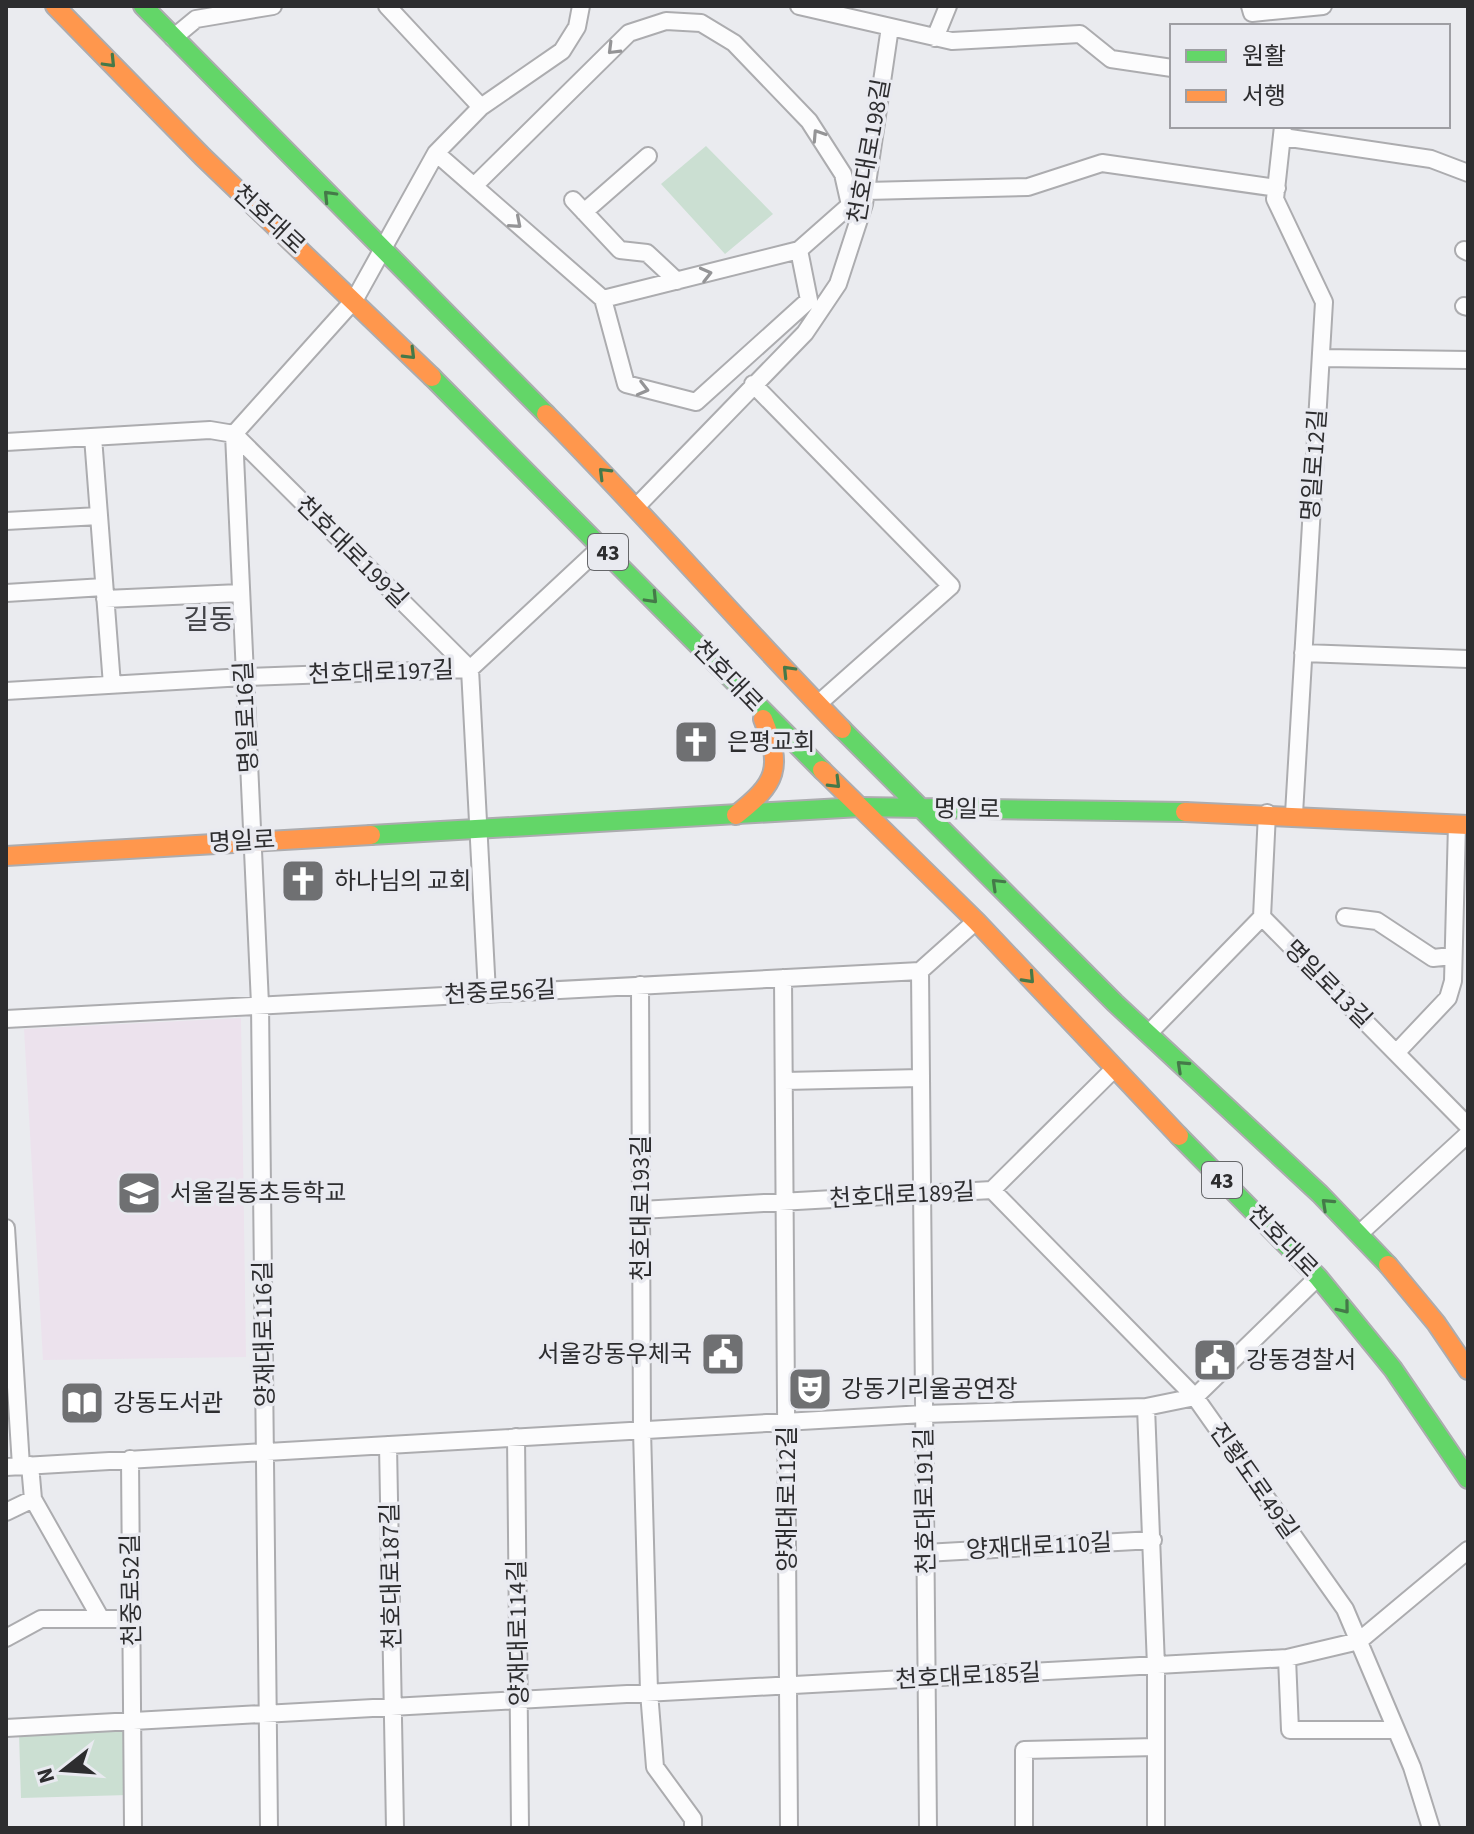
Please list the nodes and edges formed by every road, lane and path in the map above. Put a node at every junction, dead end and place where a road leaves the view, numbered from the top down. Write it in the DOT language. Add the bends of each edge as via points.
graph roads {
  1 [pos="55,6"];
  2 [pos="143,6"];
  3 [pos="273,6"];
  4 [pos="387,6"];
  5 [pos="581,6"];
  6 [pos="799,6"];
  7 [pos="948,6"];
  8 [pos="1250,6"];
  9 [pos="1323,6"];
  10 [pos="860,13"];
  11 [pos="1280,19"];
  12 [pos="890,27"];
  13 [pos="173,38"];
  14 [pos="935,38"];
  15 [pos="1170,68"];
  16 [pos="481,107"];
  17 [pos="1283,131"];
  18 [pos="436,153"];
  19 [pos="648,156"];
  20 [pos="1468,173"];
  21 [pos="474,186"];
  22 [pos="1277,188"];
  23 [pos="866,191"];
  24 [pos="799,250"];
  25 [pos="383,252"];
  26 [pos="677,281"];
  27 [pos="355,299"];
  28 [pos="603,299"];
  29 [pos="1321,358"];
  30 [pos="1468,360"];
  31 [pos="753,384"];
  32 [pos="234,434"];
  33 [pos="93,437"];
  34 [pos="6,442"];
  35 [pos="637,506"];
  36 [pos="99,516"];
  37 [pos="6,521"];
  38 [pos="602,546"];
  39 [pos="6,593"];
  40 [pos="105,593"];
  41 [pos="240,593"];
  42 [pos="1468,650"];
  43 [pos="1303,653"];
  44 [pos="1468,659"];
  45 [pos="470,669"];
  46 [pos="244,677"];
  47 [pos="112,685"];
  48 [pos="6,691"];
  49 [pos="819,703"];
  50 [pos="757,705"];
  51 [pos="860,807"];
  52 [pos="920,808"];
  53 [pos="1267,813"];
  54 [pos="1294,814"];
  55 [pos="736,815"];
  56 [pos="1462,824"];
  57 [pos="478,829"];
  58 [pos="252,840"];
  59 [pos="6,856"];
  60 [pos="1262,917"];
  61 [pos="1345,917"];
  62 [pos="976,921"];
  63 [pos="1452,956"];
  64 [pos="920,971"];
  65 [pos="783,978"];
  66 [pos="640,985"];
  67 [pos="487,993"];
  68 [pos="260,1004"];
  69 [pos="6,1019"];
  70 [pos="1148,1034"];
  71 [pos="1396,1053"];
  72 [pos="1114,1069"];
  73 [pos="921,1078"];
  74 [pos="784,1081"];
  75 [pos="1468,1126"];
  76 [pos="992,1190"];
  77 [pos="922,1193"];
  78 [pos="785,1203"];
  79 [pos="641,1210"];
  80 [pos="6,1228"];
  81 [pos="1359,1234"];
  82 [pos="6,1244"];
  83 [pos="1318,1277"];
  84 [pos="1468,1370"];
  85 [pos="1195,1397"];
  86 [pos="1146,1407"];
  87 [pos="924,1414"];
  88 [pos="786,1422"];
  89 [pos="642,1430"];
  90 [pos="516,1437"];
  91 [pos="388,1445"];
  92 [pos="266,1451"];
  93 [pos="130,1459"];
  94 [pos="19,1466"];
  95 [pos="1468,1479"];
  96 [pos="33,1499"];
  97 [pos="6,1512"];
  98 [pos="1153,1540"];
  99 [pos="1468,1550"];
  100 [pos="925,1553"];
  101 [pos="101,1619"];
  102 [pos="131,1619"];
  103 [pos="6,1638"];
  104 [pos="1359,1641"];
  105 [pos="1287,1658"];
  106 [pos="1156,1666"];
  107 [pos="926,1679"];
  108 [pos="788,1684"];
  109 [pos="649,1692"];
  110 [pos="519,1700"];
  111 [pos="393,1707"];
  112 [pos="268,1714"];
  113 [pos="132,1721"];
  114 [pos="6,1728"];
  115 [pos="1396,1730"];
  116 [pos="1156,1747"];
  117 [pos="133,1828"];
  118 [pos="269,1828"];
  119 [pos="395,1828"];
  120 [pos="520,1828"];
  121 [pos="693,1828"];
  122 [pos="789,1828"];
  123 [pos="928,1828"];
  124 [pos="1024,1828"];
  125 [pos="1156,1828"];
  126 [pos="1431,1828"];
  1 -- 27 [label="main road, 천호대로 / 43, one-way" via="203,157"];
  2 -- 13 [label="main road, 천호대로 / 43"];
  3 -- 13 [label="street" via="196,19"];
  4 -- 16 [label="street"];
  5 -- 16 [label="street" via="577,27 562,51"];
  6 -- 10 [label="street"];
  7 -- 14 [label="street"];
  8 -- 11 [label="street" via="1252,13"];
  9 -- 11 [label="street"];
  10 -- 12 [label="street"];
  12 -- 14 [label="street"];
  12 -- 23 [label="street, 천호대로198길"];
  25 -- 13 [label="main road, 천호대로 / 43, one-way"];
  14 -- 15 [label="street" via="1080,34 1111,59"];
  16 -- 18 [label="street"];
  17 -- 20 [label="street" via="1431,159"];
  17 -- 22 [label="street, 명일로12길"];
  18 -- 21 [label="street"];
  18 -- 25 [label="street"];
  19 -- 26 [label="street" via="578,206 620,250 647,253"];
  24 -- 21 [label="street, one-way" via="850,205 843,174 809,121 734,43 701,23 666,21 629,33"];
  21 -- 28 [label="street, one-way"];
  22 -- 23 [label="street" via="1102,163 1028,187"];
  22 -- 29 [label="street, 명일로12길" via="1275,199 1324,302"];
  23 -- 31 [label="street, 천호대로198길" via="837,286 805,333"];
  26 -- 24 [label="street, one-way"];
  28 -- 24 [label="street, one-way" via="626,384 696,402 809,300"];
  25 -- 27 [label="street"];
  35 -- 25 [label="main road, 천호대로 / 43, one-way"];
  26 -- 28 [label="street"];
  27 -- 32 [label="street"];
  27 -- 38 [label="main road, 천호대로 / 43, one-way"];
  29 -- 30 [label="street"];
  29 -- 43 [label="street, 명일로12길"];
  31 -- 35 [label="street, 천호대로198길"];
  31 -- 49 [label="street" via="951,586"];
  32 -- 33 [label="street" via="210,430"];
  32 -- 41 [label="street, 명일로16길"];
  32 -- 45 [label="street, 천호대로199길"];
  33 -- 34 [label="street"];
  33 -- 36 [label="street"];
  49 -- 35 [label="main road, 천호대로 / 43, one-way" via="693,573"];
  36 -- 37 [label="street"];
  36 -- 40 [label="street"];
  38 -- 45 [label="street, 천호대로197길"];
  38 -- 50 [label="main road, 천호대로 / 43, one-way"];
  39 -- 40 [label="street"];
  40 -- 41 [label="street"];
  40 -- 47 [label="street"];
  41 -- 46 [label="street, 명일로16길"];
  42 -- 44 [label="street"];
  43 -- 44 [label="street"];
  43 -- 54 [label="street, 명일로12길"];
  45 -- 46 [label="street, 천호대로197길"];
  45 -- 57 [label="street"];
  46 -- 47 [label="street, 천호대로197길"];
  46 -- 58 [label="street, 명일로16길"];
  47 -- 48 [label="street, 천호대로197길"];
  49 -- 52 [label="main road, 천호대로 / 43"];
  50 -- 51 [label="main road, 천호대로 / 43, one-way"];
  50 -- 55 [label="main road" via="775,746 775,774 772,786"];
  51 -- 52 [label="main road, 명일로"];
  51 -- 55 [label="main road, 명일로"];
  51 -- 62 [label="main road, 천호대로 / 43"];
  52 -- 53 [label="main road, 명일로"];
  70 -- 52 [label="main road, 천호대로 / 43, one-way"];
  53 -- 54 [label="main road, 명일로"];
  53 -- 60 [label="street"];
  54 -- 56 [label="main road, 명일로"];
  55 -- 57 [label="main road, 명일로"];
  56 -- 63 [label="street, 명일로"];
  57 -- 58 [label="main road, 명일로"];
  57 -- 67 [label="street"];
  58 -- 59 [label="main road, 명일로"];
  58 -- 68 [label="street, 양재대로116길"];
  60 -- 70 [label="street"];
  60 -- 71 [label="street, 명일로13길"];
  61 -- 63 [label="street" via="1377,921 1433,958"];
  62 -- 64 [label="street"];
  62 -- 72 [label="main road, 천호대로 / 43, one-way"];
  63 -- 71 [label="street, 명일로" via="1448,998"];
  64 -- 65 [label="street, 천중로56길"];
  64 -- 73 [label="street, 천호대로191길"];
  65 -- 66 [label="street, 천중로56길"];
  65 -- 74 [label="street, 양재대로112길"];
  66 -- 67 [label="street, 천중로56길"];
  66 -- 79 [label="street, 천호대로193길"];
  67 -- 68 [label="street, 천중로56길"];
  68 -- 69 [label="street, 천중로56길"];
  68 -- 92 [label="street, 양재대로116길"];
  81 -- 70 [label="main road, 천호대로 / 43, one-way"];
  71 -- 75 [label="street, 명일로13길"];
  72 -- 76 [label="street, 천호대로189길"];
  72 -- 83 [label="main road, 천호대로 / 43"];
  73 -- 74 [label="street"];
  73 -- 77 [label="street, 천호대로191길"];
  74 -- 78 [label="street, 양재대로112길"];
  75 -- 81 [label="street"];
  76 -- 77 [label="street, 천호대로189길"];
  76 -- 85 [label="street, 진황도로49길"];
  77 -- 78 [label="street, 천호대로189길"];
  77 -- 87 [label="street, 천호대로191길"];
  78 -- 79 [label="street, 천호대로189길"];
  78 -- 88 [label="street, 양재대로112길"];
  79 -- 89 [label="street, 천호대로193길"];
  80 -- 82 [label="street, 천중로52길"];
  81 -- 84 [label="main road, 천호대로 / 43"];
  82 -- 94 [label="street, 천중로52길"];
  83 -- 85 [label="street"];
  83 -- 95 [label="main road, 천호대로 / 43, one-way" via="1393,1369"];
  85 -- 86 [label="street"];
  85 -- 104 [label="street, 진황도로49길" via="1345,1609"];
  86 -- 87 [label="street"];
  86 -- 98 [label="street"];
  87 -- 88 [label="street"];
  87 -- 100 [label="street, 천호대로191길"];
  88 -- 89 [label="street"];
  88 -- 108 [label="street, 양재대로112길"];
  89 -- 90 [label="street"];
  89 -- 109 [label="street"];
  90 -- 91 [label="street"];
  90 -- 110 [label="street, 양재대로114길"];
  91 -- 92 [label="street"];
  91 -- 111 [label="street, 천호대로187길"];
  92 -- 93 [label="street"];
  92 -- 112 [label="street, 양재대로116길"];
  93 -- 94 [label="street"];
  93 -- 102 [label="street, 천중로52길"];
  94 -- 96 [label="street, 천중로52길"];
  96 -- 97 [label="street"];
  96 -- 101 [label="street, 천중로52길"];
  98 -- 100 [label="street, 양재대로110길"];
  98 -- 106 [label="street"];
  99 -- 104 [label="street, 천호대로185길"];
  100 -- 107 [label="street, 천호대로191길"];
  101 -- 102 [label="street"];
  101 -- 103 [label="street" via="41,1619"];
  102 -- 113 [label="street, 천중로52길"];
  104 -- 105 [label="street, 천호대로185길"];
  104 -- 115 [label="street, 진황도로49길"];
  105 -- 106 [label="street, 천호대로185길"];
  105 -- 115 [label="street" via="1290,1730"];
  106 -- 107 [label="street, 천호대로185길"];
  106 -- 116 [label="street"];
  107 -- 108 [label="street, 천호대로185길"];
  107 -- 123 [label="street, 천호대로191길"];
  108 -- 109 [label="street, 천호대로185길"];
  108 -- 122 [label="street, 양재대로112길"];
  109 -- 110 [label="street, 천호대로185길"];
  109 -- 121 [label="street" via="655,1767 693,1819"];
  110 -- 111 [label="street, 천호대로185길"];
  110 -- 120 [label="street, 양재대로114길"];
  111 -- 112 [label="street, 천호대로185길"];
  111 -- 119 [label="street"];
  112 -- 113 [label="street, 천호대로185길"];
  112 -- 118 [label="street, 양재대로116길"];
  113 -- 114 [label="street, 천호대로185길"];
  113 -- 117 [label="street, 천중로52길"];
  115 -- 126 [label="street, 진황도로49길"];
  116 -- 124 [label="street" via="1024,1750"];
  116 -- 125 [label="street"];
}
